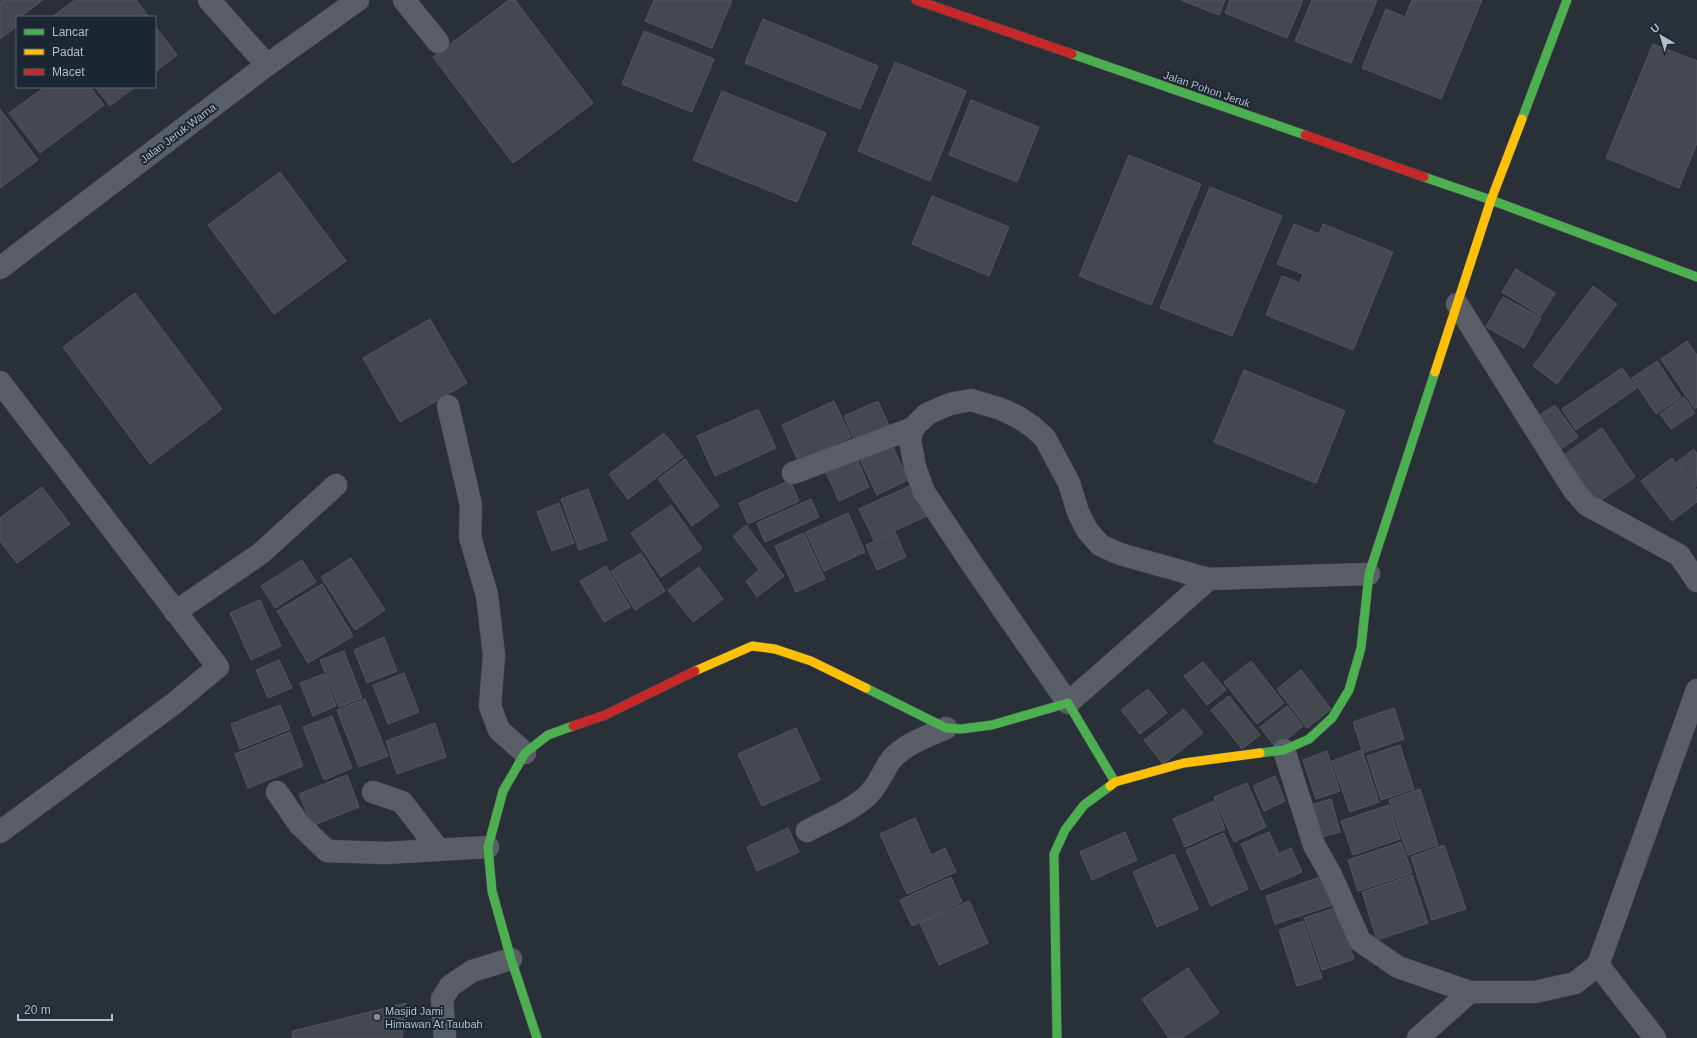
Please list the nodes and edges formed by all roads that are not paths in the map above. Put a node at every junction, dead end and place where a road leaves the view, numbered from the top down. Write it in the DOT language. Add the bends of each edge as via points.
graph roads {
  1 [pos="209,0"];
  2 [pos="358,0"];
  3 [pos="404,0"];
  4 [pos="916,0"];
  5 [pos="1567,0"];
  6 [pos="438,42"];
  7 [pos="267,66"];
  8 [pos="1491,200"];
  9 [pos="0,268"];
  10 [pos="1697,277"];
  11 [pos="1457,304"];
  12 [pos="0,382"];
  13 [pos="448,406"];
  14 [pos="913,428"];
  15 [pos="793,473"];
  16 [pos="336,485"];
  17 [pos="1369,574"];
  18 [pos="1209,580"];
  19 [pos="1697,581"];
  20 [pos="175,612"];
  21 [pos="1697,690"];
  22 [pos="1068,703"];
  23 [pos="946,728"];
  24 [pos="1284,750"];
  25 [pos="524,753"];
  26 [pos="1115,782"];
  27 [pos="277,792"];
  28 [pos="373,792"];
  29 [pos="807,831"];
  30 [pos="0,832"];
  31 [pos="488,847"];
  32 [pos="438,850"];
  33 [pos="511,959"];
  34 [pos="1598,965"];
  35 [pos="1470,992"];
  36 [pos="445,1038"];
  37 [pos="537,1038"];
  38 [pos="1057,1038"];
  39 [pos="1418,1038"];
  40 [pos="1655,1038"];
  1 -- 7 [label="street"];
  2 -- 7 [label="street, Jalan Jeruk Warna"];
  3 -- 6 [label="street"];
  4 -- 8 [label="street, Jalan Pohon Jeruk"];
  5 -- 8 [label="street"];
  7 -- 9 [label="street, Jalan Jeruk Warna"];
  8 -- 10 [label="street, Jalan Pohon Jeruk"];
  8 -- 11 [label="street"];
  11 -- 17 [label="street"];
  11 -- 19 [label="street" via="1573,489 1587,505 1679,555"];
  12 -- 20 [label="street"];
  13 -- 25 [label="street" via="471,505 470,537 487,595 494,654 490,706 499,730"];
  14 -- 15 [label="street"];
  14 -- 18 [label="street" via="927,414 950,404 971,400 1018,417 1045,438 1069,483 1087,530 1100,545 1120,554"];
  14 -- 22 [label="street" via="910,440 915,467 924,492"];
  16 -- 20 [label="street" via="260,554"];
  17 -- 18 [label="street"];
  17 -- 24 [label="street" via="1361,648 1349,690 1332,718 1309,739"];
  18 -- 22 [label="street"];
  20 -- 30 [label="street" via="218,667 172,705"];
  21 -- 34 [label="street"];
  22 -- 23 [label="street" via="993,725"];
  22 -- 26 [label="street"];
  23 -- 25 [label="street" via="811,661 775,649 752,646 708,664 605,715 548,735"];
  23 -- 29 [label="street" via="910,745 893,759 869,794 859,803"];
  24 -- 26 [label="street" via="1184,763"];
  24 -- 35 [label="street" via="1314,845 1332,875 1360,941 1398,967"];
  25 -- 31 [label="street" via="503,791"];
  26 -- 38 [label="street" via="1084,805 1065,830 1054,854"];
  27 -- 32 [label="street" via="299,824 327,851 385,853"];
  28 -- 32 [label="street" via="402,802"];
  31 -- 32 [label="street"];
  31 -- 33 [label="street" via="492,892"];
  33 -- 36 [label="street" via="472,971 450,986 442,999"];
  33 -- 37 [label="street"];
  34 -- 35 [label="street" via="1575,983 1542,991"];
  34 -- 40 [label="street"];
  35 -- 39 [label="street"];
}
